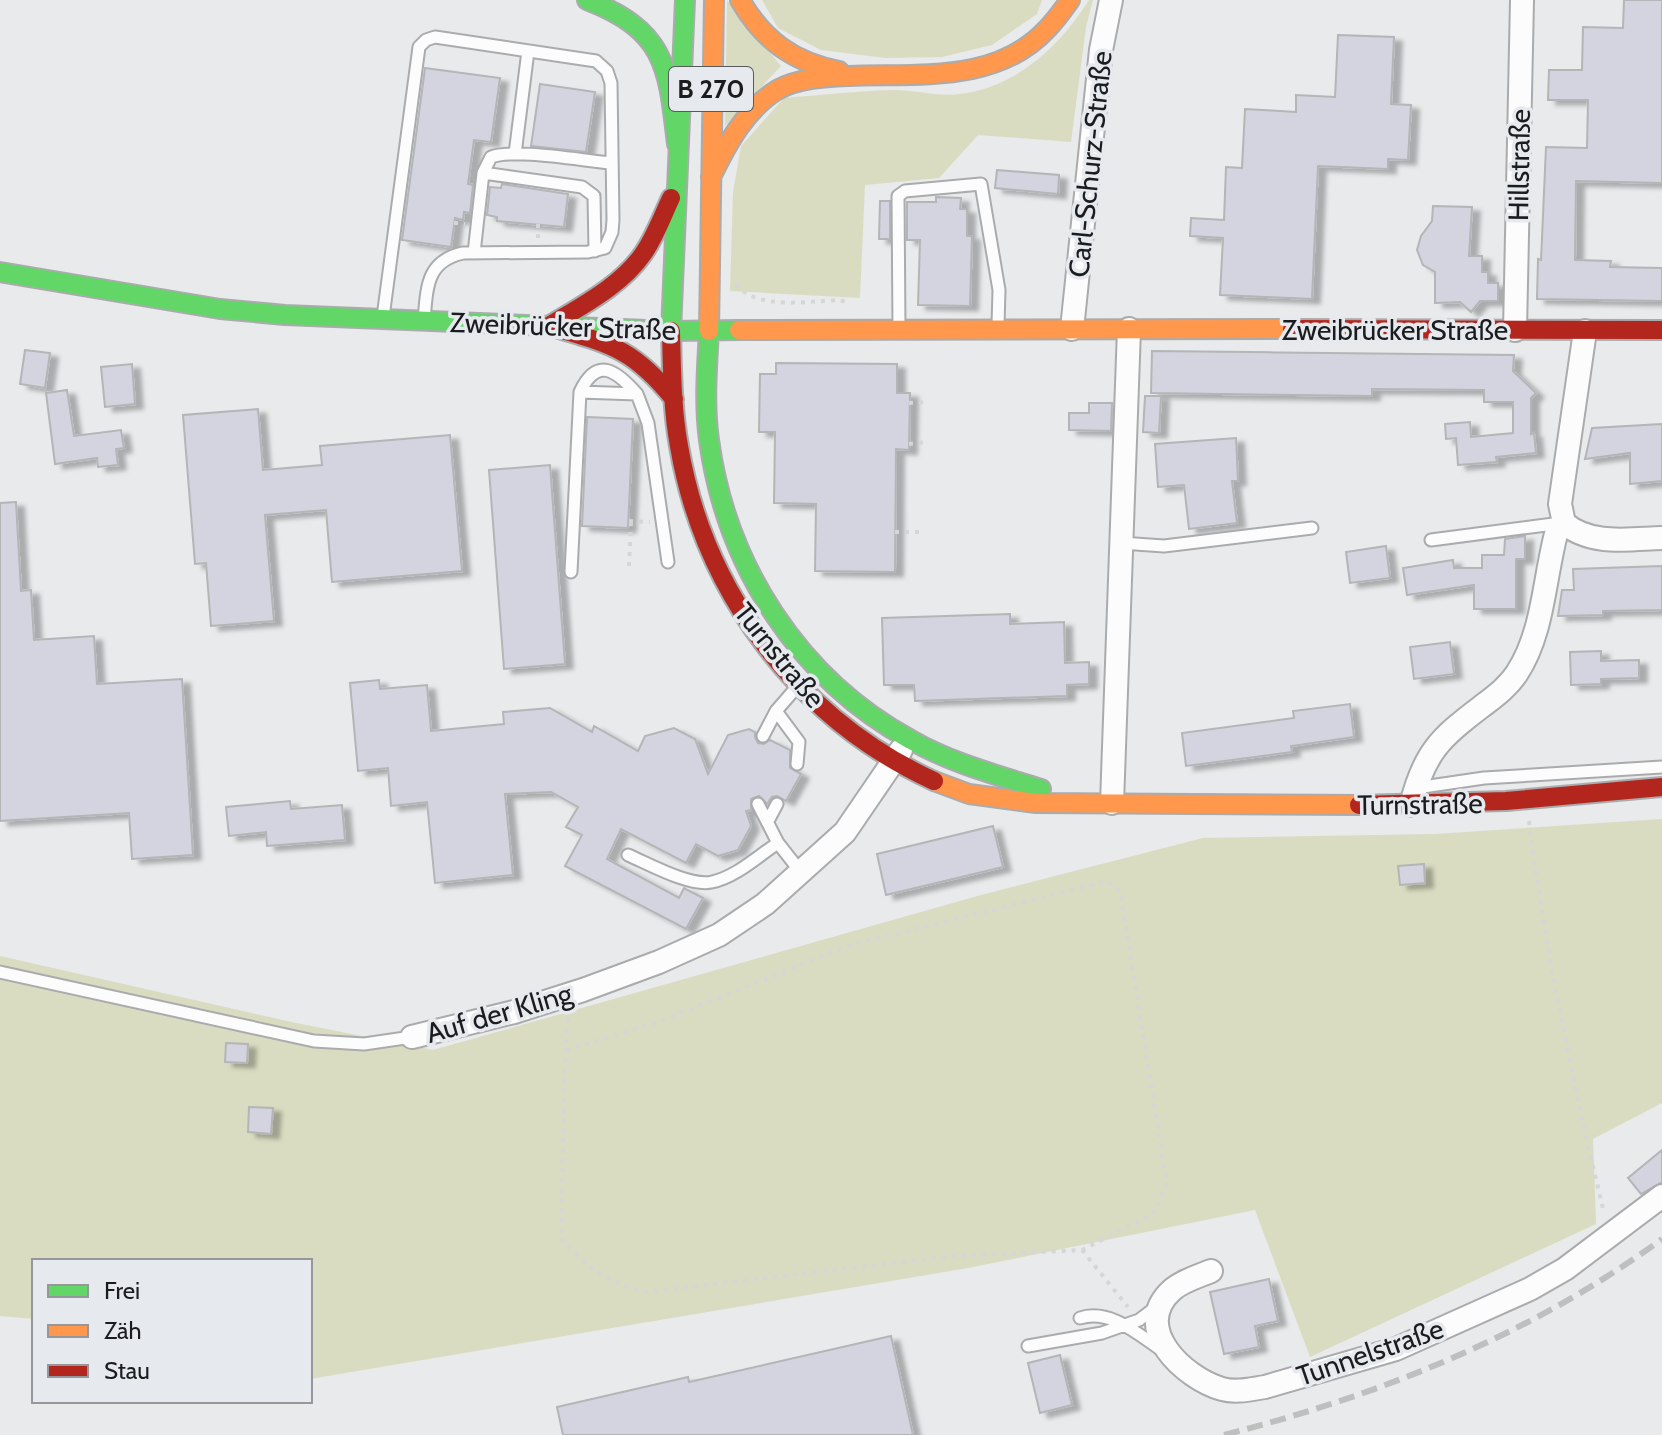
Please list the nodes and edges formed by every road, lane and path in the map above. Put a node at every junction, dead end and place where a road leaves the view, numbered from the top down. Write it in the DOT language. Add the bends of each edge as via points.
graph roads {
  1 [pos="587,0"];
  2 [pos="685,0"];
  3 [pos="714,0"];
  4 [pos="740,0"];
  5 [pos="1070,0"];
  6 [pos="1111,0"];
  7 [pos="1522,0"];
  8 [pos="528,51"];
  9 [pos="862,74"];
  10 [pos="677,144"];
  11 [pos="515,154"];
  12 [pos="612,163"];
  13 [pos="483,173"];
  14 [pos="711,177"];
  15 [pos="676,186"];
  16 [pos="595,251"];
  17 [pos="474,253"];
  18 [pos="0,272"];
  19 [pos="710,272"];
  20 [pos="854,304"];
  21 [pos="383,319"];
  22 [pos="424,321"];
  23 [pos="549,326"];
  24 [pos="899,328"];
  25 [pos="998,328"];
  26 [pos="1072,329"];
  27 [pos="1129,329"];
  28 [pos="1515,330"];
  29 [pos="1662,330"];
  30 [pos="671,331"];
  31 [pos="709,331"];
  32 [pos="1585,331"];
  33 [pos="580,392"];
  34 [pos="637,394"];
  35 [pos="674,399"];
  36 [pos="927,402"];
  37 [pos="909,403"];
  38 [pos="926,442"];
  39 [pos="909,444"];
  40 [pos="631,521"];
  41 [pos="1564,523"];
  42 [pos="1312,528"];
  43 [pos="895,532"];
  44 [pos="925,532"];
  45 [pos="1662,538"];
  46 [pos="1431,540"];
  47 [pos="1120,543"];
  48 [pos="668,562"];
  49 [pos="629,566"];
  50 [pos="571,572"];
  51 [pos="816,668"];
  52 [pos="798,686"];
  53 [pos="776,711"];
  54 [pos="763,736"];
  55 [pos="908,739"];
  56 [pos="894,763"];
  57 [pos="797,764"];
  58 [pos="1662,767"];
  59 [pos="1662,787"];
  60 [pos="1414,796"];
  61 [pos="1081,802"];
  62 [pos="1112,803"];
  63 [pos="758,804"];
  64 [pos="777,804"];
  65 [pos="768,821"];
  66 [pos="1529,822"];
  67 [pos="778,843"];
  68 [pos="628,855"];
  69 [pos="800,871"];
  70 [pos="0,972"];
  71 [pos="569,994"];
  72 [pos="412,1037"];
  73 [pos="566,1050"];
  74 [pos="1662,1196"];
  75 [pos="1609,1236"];
  76 [pos="1082,1250"];
  77 [pos="1211,1271"];
  78 [pos="1162,1302"];
  79 [pos="1080,1318"];
  80 [pos="1139,1320"];
  81 [pos="1121,1324"];
  82 [pos="1028,1346"];
  83 [pos="1170,1356"];
  1 -- 10 [label="main road" via="636,24 656,48 671,96"];
  2 -- 10 [label="main road, B 270"];
  3 -- 14 [label="main road, B 270"];
  4 -- 9 [label="main road" via="770,43 798,61"];
  5 -- 9 [label="main road" via="1035,40 1010,58 979,70 934,76"];
  6 -- 26 [label="street, Carl-Schurz-Straße" via="1101,50"];
  7 -- 28 [label="street, Hillstraße"];
  8 -- 11 [label="lane"];
  8 -- 12 [label="lane" via="596,61 607,71"];
  8 -- 21 [label="lane" via="435,37 419,47"];
  9 -- 14 [label="main road" via="817,78 778,90 742,121"];
  10 -- 15 [label="main road, B 270"];
  11 -- 12 [label="lane"];
  11 -- 13 [label="lane" via="491,157"];
  12 -- 16 [label="lane" via="612,232 605,248"];
  13 -- 16 [label="lane" via="589,190 594,196"];
  13 -- 17 [label="lane"];
  14 -- 19 [label="main road, B 270"];
  15 -- 23 [label="main road" via="633,267"];
  15 -- 30 [label="main road, B 270"];
  16 -- 17 [label="lane"];
  17 -- 22 [label="lane" via="447,257 437,265"];
  18 -- 21 [label="main road, Zweibrücker Straße" via="220,309"];
  19 -- 20 [label="path" via="734,273 737,286 748,295 770,301"];
  19 -- 31 [label="main road, B 270"];
  21 -- 22 [label="main road, Zweibrücker Straße"];
  22 -- 23 [label="main road, Zweibrücker Straße"];
  23 -- 30 [label="main road, Zweibrücker Straße"];
  23 -- 35 [label="main road" via="606,343 634,358"];
  24 -- 25 [label="main road, Zweibrücker Straße"];
  24 -- 25 [label="lane" via="898,196 981,184 999,290"];
  24 -- 31 [label="main road, Zweibrücker Straße"];
  25 -- 26 [label="main road, Zweibrücker Straße"];
  26 -- 27 [label="main road, Zweibrücker Straße"];
  27 -- 28 [label="main road, Zweibrücker Straße"];
  27 -- 47 [label="street"];
  28 -- 32 [label="main road, Zweibrücker Straße"];
  29 -- 32 [label="main road, Zweibrücker Straße"];
  30 -- 31 [label="main road, Zweibrücker Straße"];
  30 -- 35 [label="main road, Turnstraße"];
  31 -- 51 [label="main road, Turnstraße" via="709,439 723,511 748,574 783,630"];
  32 -- 41 [label="street" via="1560,504"];
  33 -- 34 [label="lane"];
  33 -- 34 [label="lane" via="590,374 607,370"];
  33 -- 50 [label="lane"];
  34 -- 48 [label="lane" via="648,423"];
  35 -- 52 [label="main road, Turnstraße" via="683,472 714,558 746,618"];
  36 -- 37 [label="path"];
  38 -- 39 [label="path"];
  40 -- 49 [label="path"];
  41 -- 45 [label="street" via="1587,537"];
  41 -- 46 [label="lane"];
  41 -- 60 [label="street" via="1557,530 1533,638 1521,667 1503,689 1441,739"];
  42 -- 47 [label="lane" via="1164,546"];
  43 -- 44 [label="path"];
  47 -- 62 [label="street"];
  51 -- 52 [label="lane"];
  51 -- 55 [label="main road, Turnstraße"];
  52 -- 53 [label="lane"];
  52 -- 56 [label="main road, Turnstraße" via="831,718"];
  53 -- 54 [label="lane"];
  53 -- 57 [label="lane" via="799,742"];
  55 -- 56 [label="street, Auf der Kling"];
  55 -- 61 [label="main road, Turnstraße" via="945,757"];
  56 -- 61 [label="main road, Turnstraße" via="951,789 982,796"];
  56 -- 69 [label="street, Auf der Kling" via="845,832"];
  58 -- 60 [label="lane" via="1484,778"];
  59 -- 60 [label="main road, Turnstraße" via="1506,801"];
  60 -- 62 [label="main road, Turnstraße" via="1265,806"];
  61 -- 62 [label="main road, Turnstraße"];
  63 -- 65 [label="lane"];
  64 -- 65 [label="lane"];
  65 -- 67 [label="lane"];
  66 -- 75 [label="path" via="1562,1022"];
  67 -- 68 [label="lane" via="712,882 686,879"];
  67 -- 69 [label="lane"];
  69 -- 71 [label="street, Auf der Kling" via="765,904 719,935"];
  70 -- 72 [label="lane, Auf der Kling" via="314,1041 364,1044"];
  71 -- 72 [label="street, Auf der Kling"];
  71 -- 73 [label="path"];
  73 -- 76 [label="path" via="561,1238 584,1263 616,1285 645,1292 955,1256"];
  73 -- 76 [label="path" via="659,1022 850,945 1108,881 1120,892 1167,1184 1153,1214"];
  74 -- 75 [label="street, Tunnelstraße"];
  75 -- 83 [label="street, Tunnelstraße" via="1530,1289 1396,1349 1265,1387 1225,1390"];
  76 -- 80 [label="path"];
  77 -- 78 [label="street" via="1173,1289"];
  78 -- 80 [label="lane"];
  78 -- 83 [label="street" via="1159,1337"];
  79 -- 81 [label="lane" via="1092,1314"];
  80 -- 81 [label="lane"];
  81 -- 82 [label="lane" via="1102,1333"];
  81 -- 83 [label="lane"];
}
